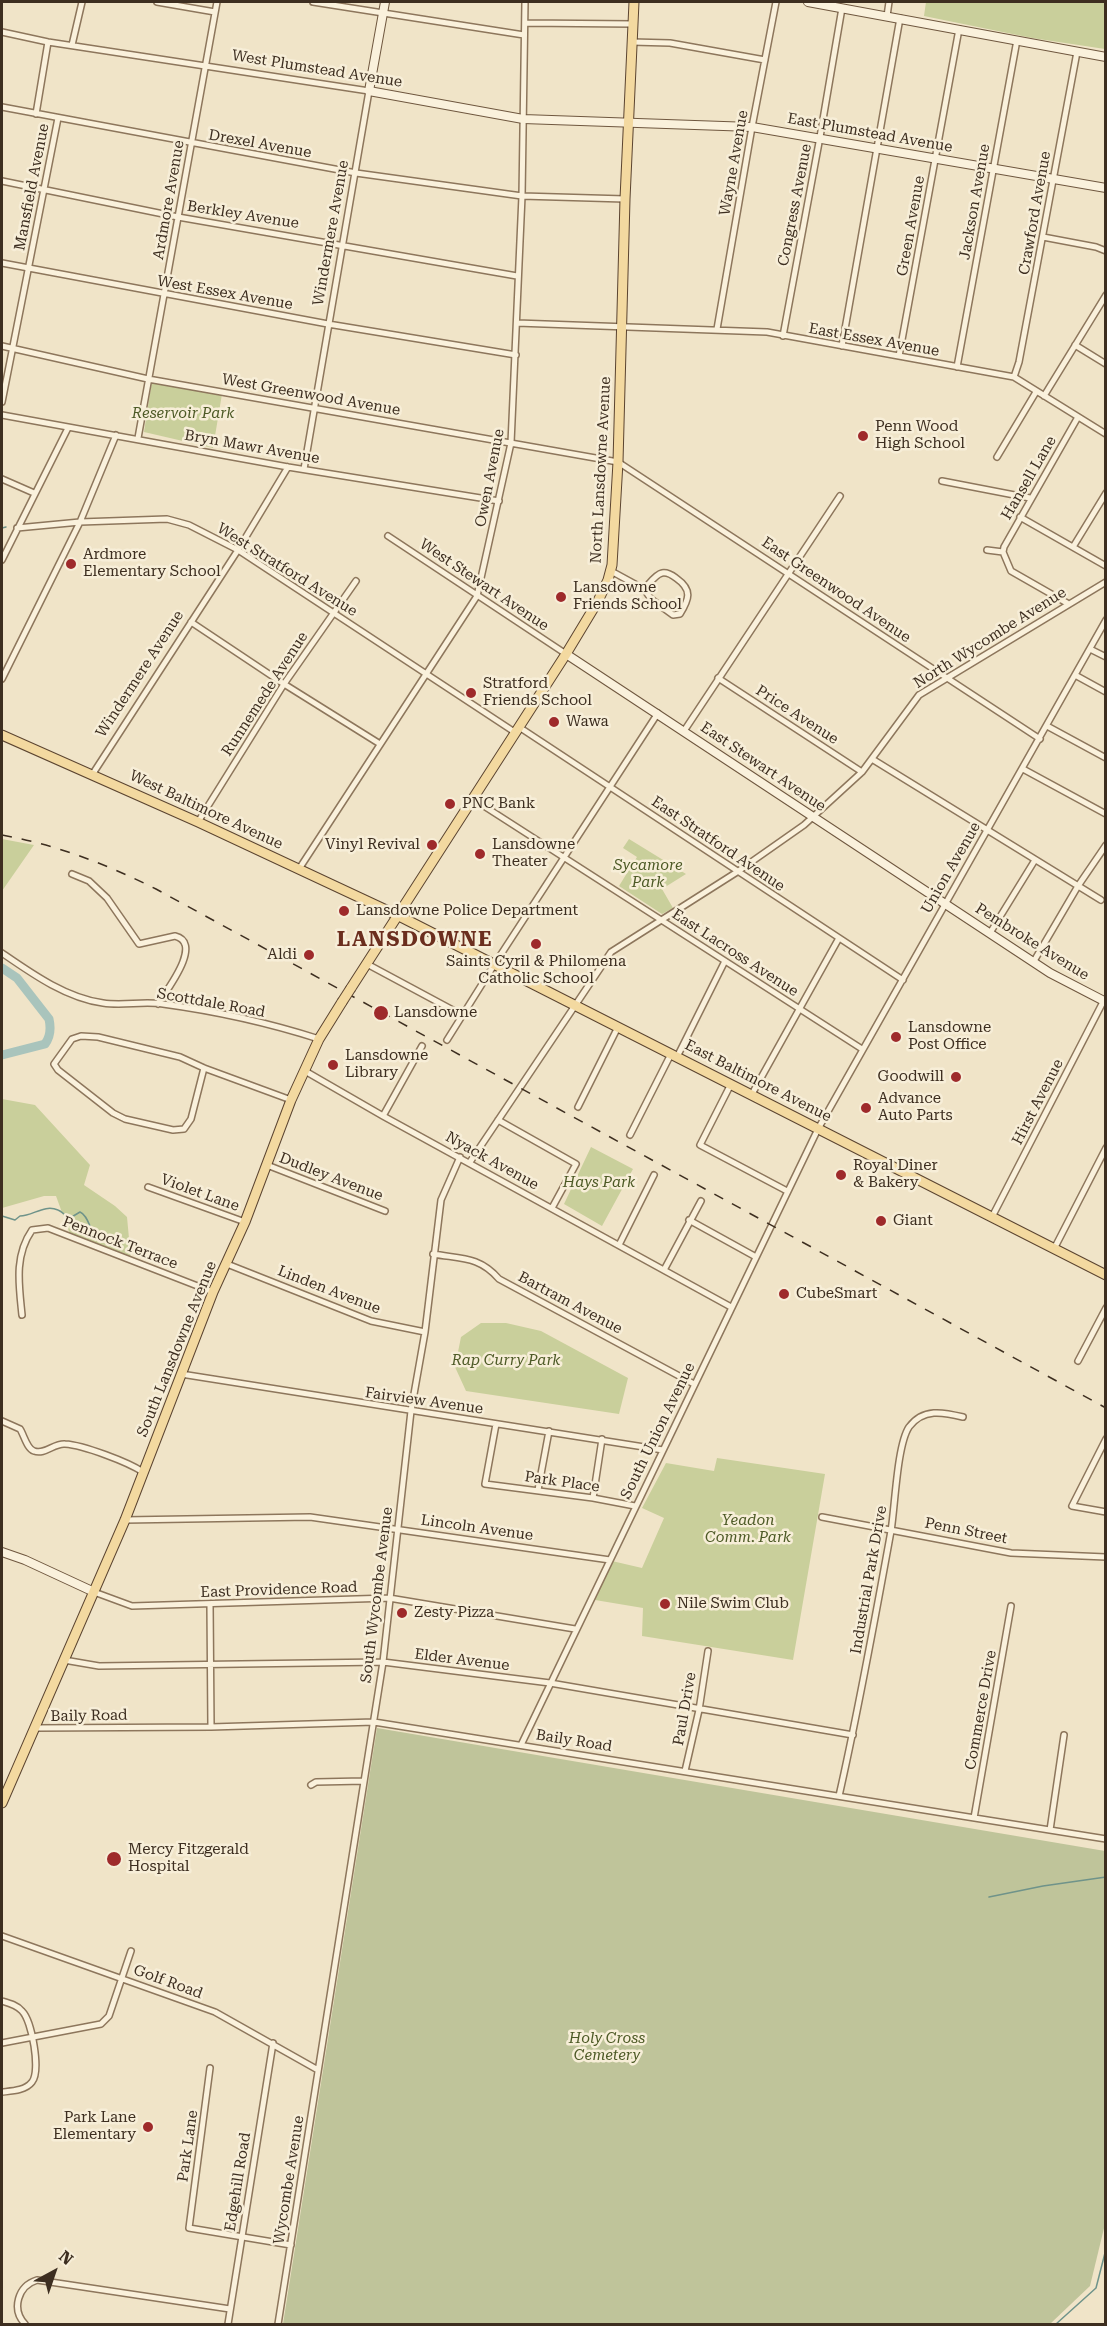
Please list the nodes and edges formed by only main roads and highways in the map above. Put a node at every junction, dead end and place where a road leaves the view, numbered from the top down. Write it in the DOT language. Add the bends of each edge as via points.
graph roads {
  1 [pos="634,2"];
  2 [pos="2,735"];
  3 [pos="397,915"];
  4 [pos="1106,1275"];
  5 [pos="2,1802"];
  1 -- 3 [label="main road, North Lansdowne Avenue" via="611,571 566,654"];
  2 -- 3 [label="main road, West Baltimore Avenue"];
  3 -- 4 [label="main road, East Baltimore Avenue"];
  3 -- 5 [label="main road, South Lansdowne Avenue, bridge" via="319,1040 291,1100 125,1520"];
}
